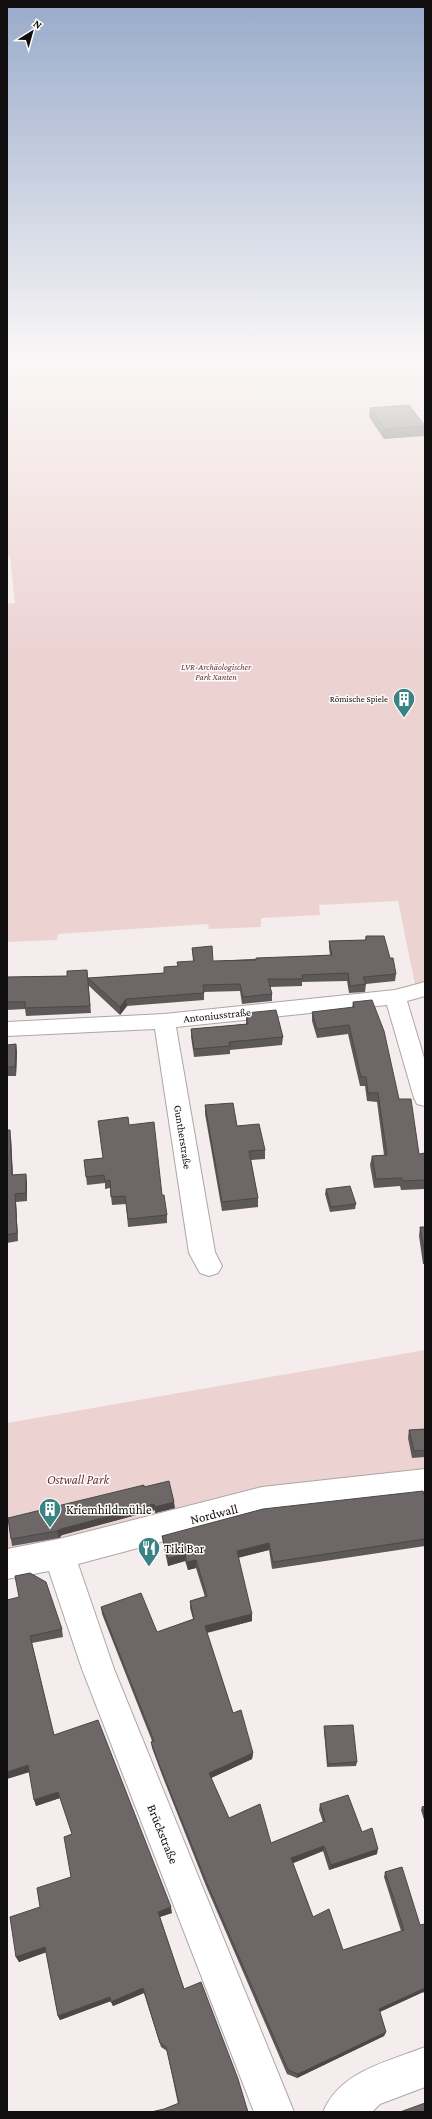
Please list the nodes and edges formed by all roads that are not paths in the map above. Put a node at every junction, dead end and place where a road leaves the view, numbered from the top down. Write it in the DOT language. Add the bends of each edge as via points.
graph roads {
  1 [pos="425,990"];
  2 [pos="395,997"];
  3 [pos="164,1021"];
  4 [pos="7,1029"];
  5 [pos="425,1098"];
  6 [pos="210,1256"];
  7 [pos="425,1483"];
  8 [pos="59,1554"];
  9 [pos="7,1564"];
  10 [pos="425,2067"];
  11 [pos="274,2112"];
  12 [pos="343,2112"];
  1 -- 2 [label="street, Antoniusstraße"];
  2 -- 3 [label="street, Antoniusstraße"];
  2 -- 5 [label="street"];
  3 -- 4 [label="street, Antoniusstraße"];
  3 -- 6 [label="street, Guntherstraße"];
  7 -- 8 [label="street, Nordwall" via="262,1501"];
  8 -- 9 [label="street, Nordwall"];
  8 -- 11 [label="street, Brückstraße" via="98,1669"];
  10 -- 12 [label="street" via="366,2089"];
}
